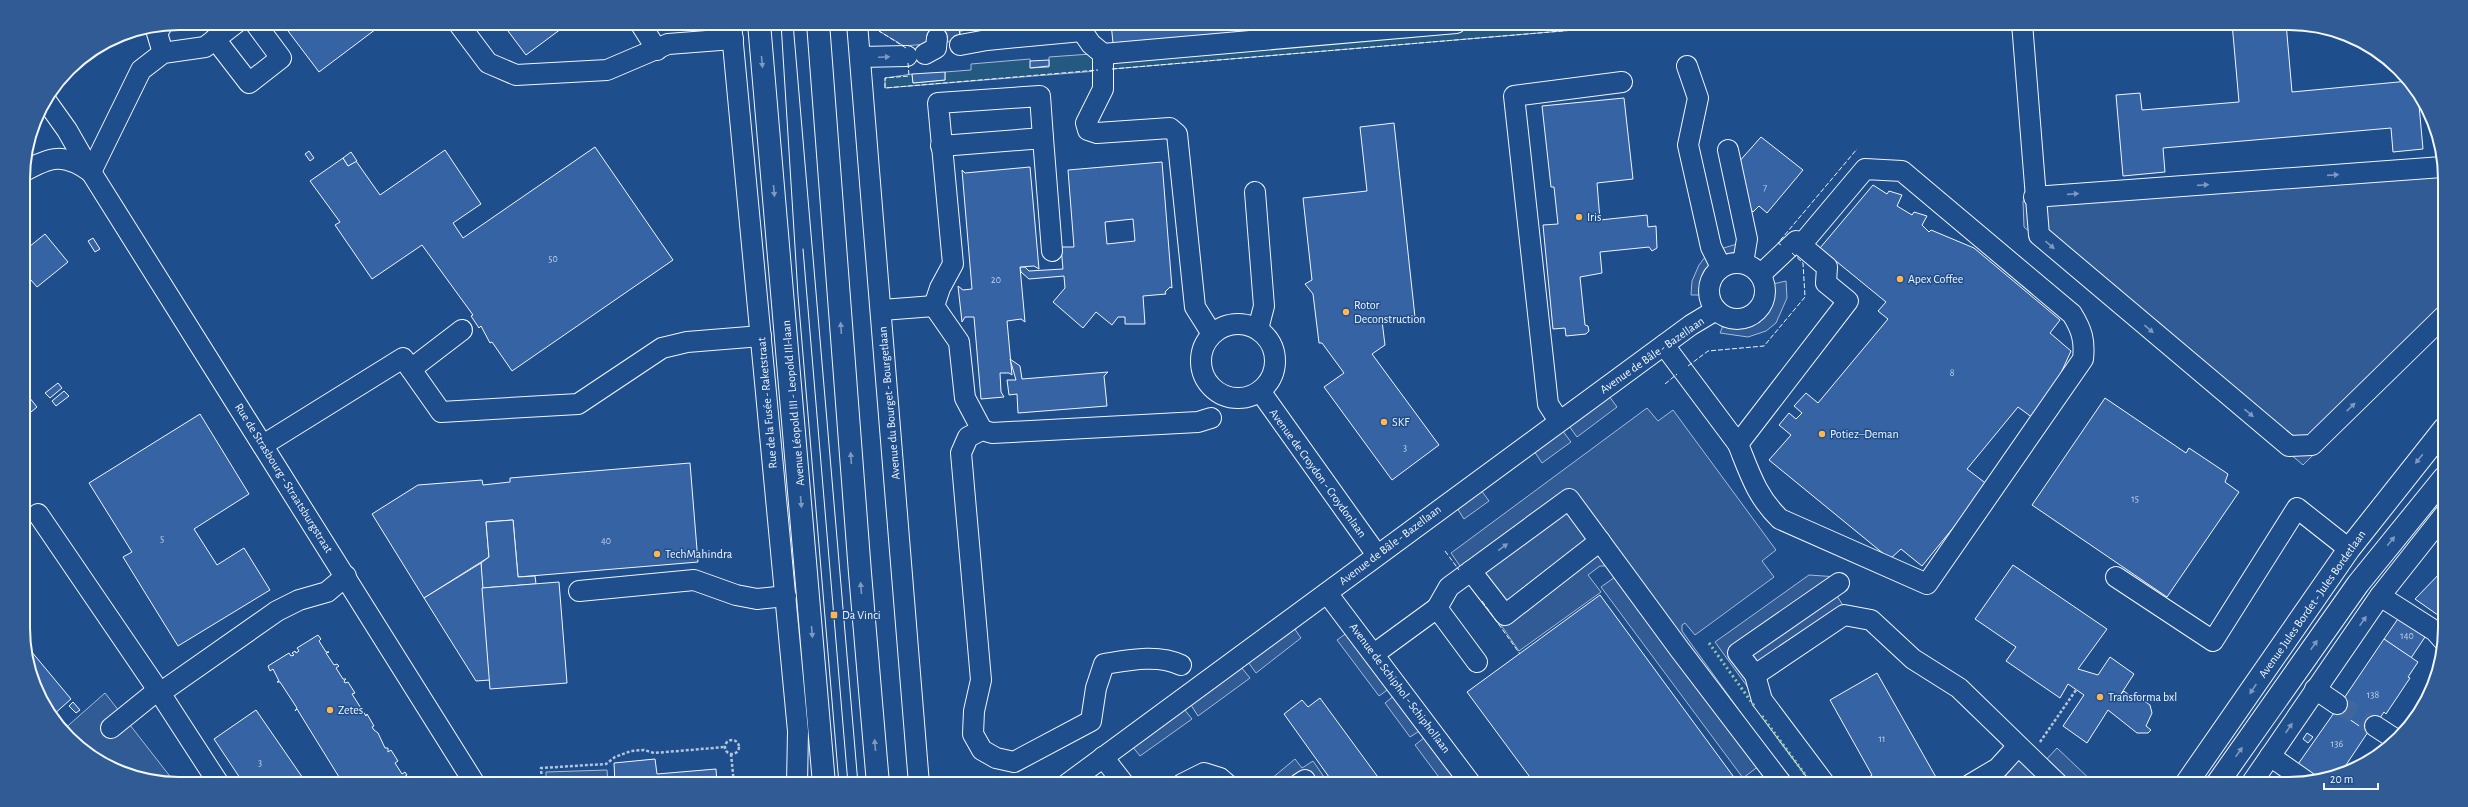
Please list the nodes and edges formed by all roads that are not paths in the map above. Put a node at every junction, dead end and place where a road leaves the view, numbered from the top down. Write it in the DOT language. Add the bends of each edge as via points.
graph roads {
  1 [pos="227,30"];
  2 [pos="260,30"];
  3 [pos="463,30"];
  4 [pos="644,30"];
  5 [pos="760,30"];
  6 [pos="819,30"];
  7 [pos="858,30"];
  8 [pos="1019,30"];
  9 [pos="1083,30"];
  10 [pos="1357,30"];
  11 [pos="2022,30"];
  12 [pos="158,31"];
  13 [pos="732,31"];
  14 [pos="937,38"];
  15 [pos="215,39"];
  16 [pos="960,45"];
  17 [pos="657,50"];
  18 [pos="163,53"];
  19 [pos="1103,54"];
  20 [pos="860,57"];
  21 [pos="1687,66"];
  22 [pos="1622,82"];
  23 [pos="50,106"];
  24 [pos="1043,138"];
  25 [pos="941,146"];
  26 [pos="1728,150"];
  27 [pos="2438,167"];
  28 [pos="30,168"];
  29 [pos="91,172"];
  30 [pos="1255,192"];
  31 [pos="2034,197"];
  32 [pos="1801,245"];
  33 [pos="1052,251"];
  34 [pos="1743,263"];
  35 [pos="1721,267"];
  36 [pos="1760,275"];
  37 [pos="934,306"];
  38 [pos="882,310"];
  39 [pos="1716,310"];
  40 [pos="2438,322"];
  41 [pos="1258,329"];
  42 [pos="462,330"];
  43 [pos="1212,334"];
  44 [pos="761,336"];
  45 [pos="1664,344"];
  46 [pos="411,369"];
  47 [pos="1260,391"];
  48 [pos="1212,418"];
  49 [pos="1559,421"];
  50 [pos="982,430"];
  51 [pos="2438,437"];
  52 [pos="1738,444"];
  53 [pos="263,445"];
  54 [pos="2438,485"];
  55 [pos="38,514"];
  56 [pos="2438,523"];
  57 [pos="1600,540"];
  58 [pos="2349,549"];
  59 [pos="1377,555"];
  60 [pos="1471,571"];
  61 [pos="346,576"];
  62 [pos="2116,577"];
  63 [pos="579,591"];
  64 [pos="1327,593"];
  65 [pos="786,596"];
  66 [pos="2380,596"];
  67 [pos="1437,608"];
  68 [pos="1844,615"];
  69 [pos="2438,635"];
  70 [pos="1374,654"];
  71 [pos="1477,662"];
  72 [pos="1181,665"];
  73 [pos="1755,675"];
  74 [pos="2314,689"];
  75 [pos="159,691"];
  76 [pos="2337,704"];
  77 [pos="2375,726"];
  78 [pos="111,728"];
  79 [pos="2391,736"];
  80 [pos="2024,751"];
  81 [pos="2270,756"];
  82 [pos="1103,757"];
  83 [pos="214,777"];
  84 [pos="471,777"];
  85 [pos="797,777"];
  86 [pos="823,777"];
  87 [pos="877,777"];
  88 [pos="918,777"];
  89 [pos="1076,777"];
  90 [pos="1119,777"];
  91 [pos="1196,777"];
  92 [pos="1217,777"];
  93 [pos="1466,777"];
  94 [pos="1777,777"];
  95 [pos="1820,777"];
  96 [pos="1983,777"];
  97 [pos="2051,777"];
  98 [pos="2191,777"];
  99 [pos="2222,777"];
  100 [pos="2256,777"];
  101 [pos="2300,777"];
  1 -- 15 [label="street"];
  2 -- 15 [label="street" via="282,58 249,84"];
  3 -- 17 [label="street" via="488,63 516,75 607,70"];
  4 -- 17 [label="street"];
  5 -- 86 [label="main road, Avenue Léopold III - Leopold III-laan, one-way"];
  87 -- 6 [label="main road, one-way"];
  7 -- 20 [label="street, Avenue du Bourget - Bourgetlaan"];
  8 -- 16 [label="street"];
  9 -- 19 [label="street" via="1091,44"];
  10 -- 19 [label="street"];
  11 -- 31 [label="street"];
  12 -- 18 [label="street"];
  13 -- 17 [label="street" via="668,44"];
  13 -- 44 [label="street, Rue de la Fusée - Raketstraat"];
  20 -- 14 [label="street, one-way" via="916,55 936,48"];
  15 -- 18 [label="street" via="205,47"];
  18 -- 29 [label="street" via="141,70"];
  19 -- 43 [label="street" via="1103,89 1086,123 1088,130 1097,132 1170,128 1177,134 1195,307"];
  20 -- 38 [label="street, Avenue du Bourget - Bourgetlaan"];
  21 -- 35 [label="street" via="1698,98 1688,145 1711,247"];
  22 -- 49 [label="street" via="1514,96 1548,404"];
  23 -- 29 [label="street, Rue de Strasbourg - Straatsburgstraat"];
  24 -- 25 [label="street"];
  24 -- 25 [label="street" via="1040,96 938,103"];
  24 -- 33 [label="street"];
  25 -- 37 [label="street" via="953,264"];
  26 -- 34 [label="street" via="1747,239"];
  31 -- 27 [label="street, one-way"];
  28 -- 29 [label="street" via="47,160 63,159 74,160"];
  29 -- 53 [label="street, Rue de Strasbourg - Straatsburgstraat"];
  30 -- 41 [label="street" via="1264,306"];
  31 -- 40 [label="street, one-way" via="2038,235 2289,446 2312,445"];
  32 -- 36 [label="street" via="1796,240"];
  32 -- 52 [label="street" via="1827,267 1826,283 1848,301"];
  32 -- 52 [label="street" via="1865,169 1902,171 2072,314 2080,327 2084,342 2083,359 1927,584 1818,538 1780,519 1757,491"];
  34 -- 35 [label="street" via="1730,263"];
  34 -- 36 [label="street"];
  35 -- 39 [label="street, Avenue de Bâle - Bazellaan" via="1710,283 1710,297"];
  36 -- 39 [label="street, Avenue de Bâle - Bazellaan" via="1765,287 1765,296 1757,312 1745,318 1732,319"];
  37 -- 38 [label="street"];
  37 -- 50 [label="street" via="959,342 965,398"];
  38 -- 88 [label="street, Avenue du Bourget - Bourgetlaan"];
  39 -- 45 [label="street, Avenue de Bâle - Bazellaan"];
  41 -- 43 [label="street" via="1246,324 1234,324 1222,327"];
  41 -- 47 [label="street" via="1267,337 1276,359 1269,383"];
  42 -- 46 [label="street"];
  43 -- 47 [label="street" via="1202,352 1201,362 1207,381 1222,395 1235,398 1248,397"];
  44 -- 46 [label="street" via="687,342 662,348 578,404 441,412"];
  44 -- 65 [label="street, Rue de la Fusée - Raketstraat"];
  45 -- 49 [label="street, Avenue de Bâle - Bazellaan"];
  45 -- 52 [label="street"];
  46 -- 53 [label="street" via="403,358"];
  47 -- 59 [label="street, Avenue de Croydon - Croydonlaan"];
  48 -- 50 [label="street" via="1198,422 1142,426 992,433"];
  49 -- 59 [label="street, Avenue de Bâle - Bazellaan"];
  50 -- 72 [label="street" via="968,437 962,453 981,680 974,711 973,734 982,750 996,758 1014,762 1091,721 1096,688 1104,664 1159,659"];
  51 -- 58 [label="main road, Avenue Jules Bordet - Jules Bordetlaan, one-way"];
  53 -- 61 [label="street, Rue de Strasbourg - Straatsburgstraat"];
  99 -- 54 [label="main road, Avenue Jules Bordet - Jules Bordetlaan, one-way" via="2358,584"];
  55 -- 75 [label="street"];
  56 -- 66 [label="street"];
  60 -- 57 [label="street, one-way" via="1569,498"];
  57 -- 60 [label="street" via="1505,614"];
  57 -- 94 [label="street"];
  58 -- 62 [label="street" via="2297,508 2213,641"];
  58 -- 98 [label="main road, Avenue Jules Bordet - Jules Bordetlaan, one-way"];
  59 -- 64 [label="street, Avenue de Bâle - Bazellaan"];
  60 -- 67 [label="street" via="1449,587"];
  61 -- 75 [label="street" via="327,592 299,600 277,611"];
  61 -- 84 [label="street, Rue de Strasbourg - Straatsburgstraat"];
  63 -- 65 [label="street" via="694,580 736,595 757,599"];
  64 -- 70 [label="street, Avenue de Schiphol - Schiphollaan"];
  64 -- 82 [label="street, Avenue de Bâle - Bazellaan"];
  65 -- 85 [label="street, Rue de la Fusée - Raketstraat" via="798,731"];
  66 -- 69 [label="street"];
  74 -- 66 [label="street, one-way"];
  67 -- 70 [label="street"];
  67 -- 71 [label="street"];
  68 -- 73 [label="street"];
  68 -- 73 [label="street" via="1833,588 1738,653"];
  68 -- 80 [label="street" via="1871,620 1913,659 1959,688"];
  70 -- 93 [label="street, Avenue de Schiphol - Schiphollaan"];
  73 -- 95 [label="street" via="1762,700"];
  74 -- 76 [label="street"];
  81 -- 74 [label="street, one-way"];
  75 -- 78 [label="street"];
  75 -- 83 [label="street"];
  77 -- 79 [label="street"];
  80 -- 96 [label="street"];
  80 -- 97 [label="street"];
  81 -- 100 [label="street"];
  81 -- 101 [label="street"];
  82 -- 89 [label="street, Avenue de Bâle - Bazellaan"];
  82 -- 90 [label="street"];
  91 -- 92 [label="street" via="1204,773"];
}
